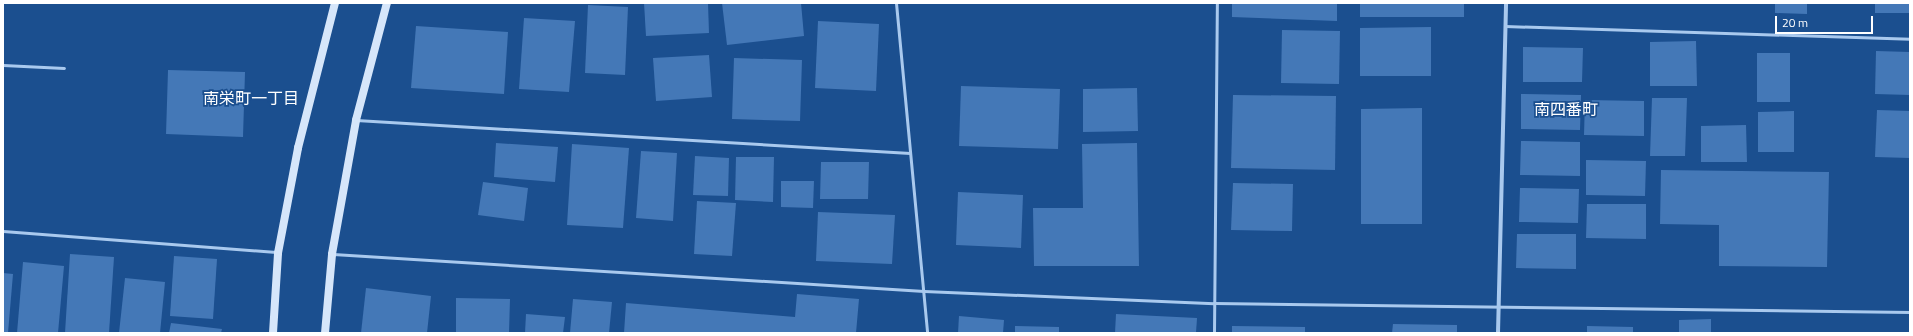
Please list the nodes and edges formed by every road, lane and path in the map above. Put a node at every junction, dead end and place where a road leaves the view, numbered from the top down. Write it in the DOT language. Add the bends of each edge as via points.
graph roads {
  1 [pos="335,3"];
  2 [pos="387,3"];
  3 [pos="896,3"];
  4 [pos="1217,3"];
  5 [pos="1506,3"];
  6 [pos="1505,26"];
  7 [pos="1910,39"];
  8 [pos="3,64"];
  9 [pos="64,68"];
  10 [pos="356,120"];
  11 [pos="910,153"];
  12 [pos="3,231"];
  13 [pos="278,252"];
  14 [pos="332,254"];
  15 [pos="924,292"];
  16 [pos="1214,303"];
  17 [pos="1498,306"];
  18 [pos="1910,312"];
  19 [pos="273,333"];
  20 [pos="325,333"];
  21 [pos="927,333"];
  22 [pos="1214,333"];
  23 [pos="1498,333"];
  1 -- 13 [label="street" via="298,148"];
  2 -- 10 [label="street"];
  3 -- 11 [label="lane"];
  4 -- 16 [label="lane"];
  5 -- 6 [label="street"];
  6 -- 7 [label="lane"];
  6 -- 17 [label="street"];
  8 -- 9 [label="lane"];
  10 -- 11 [label="lane"];
  10 -- 14 [label="street"];
  11 -- 15 [label="lane"];
  12 -- 13 [label="lane"];
  13 -- 19 [label="street"];
  14 -- 15 [label="lane"];
  14 -- 20 [label="street"];
  15 -- 16 [label="lane"];
  15 -- 21 [label="lane"];
  16 -- 17 [label="lane"];
  16 -- 22 [label="lane"];
  17 -- 18 [label="lane"];
  17 -- 23 [label="street"];
}
